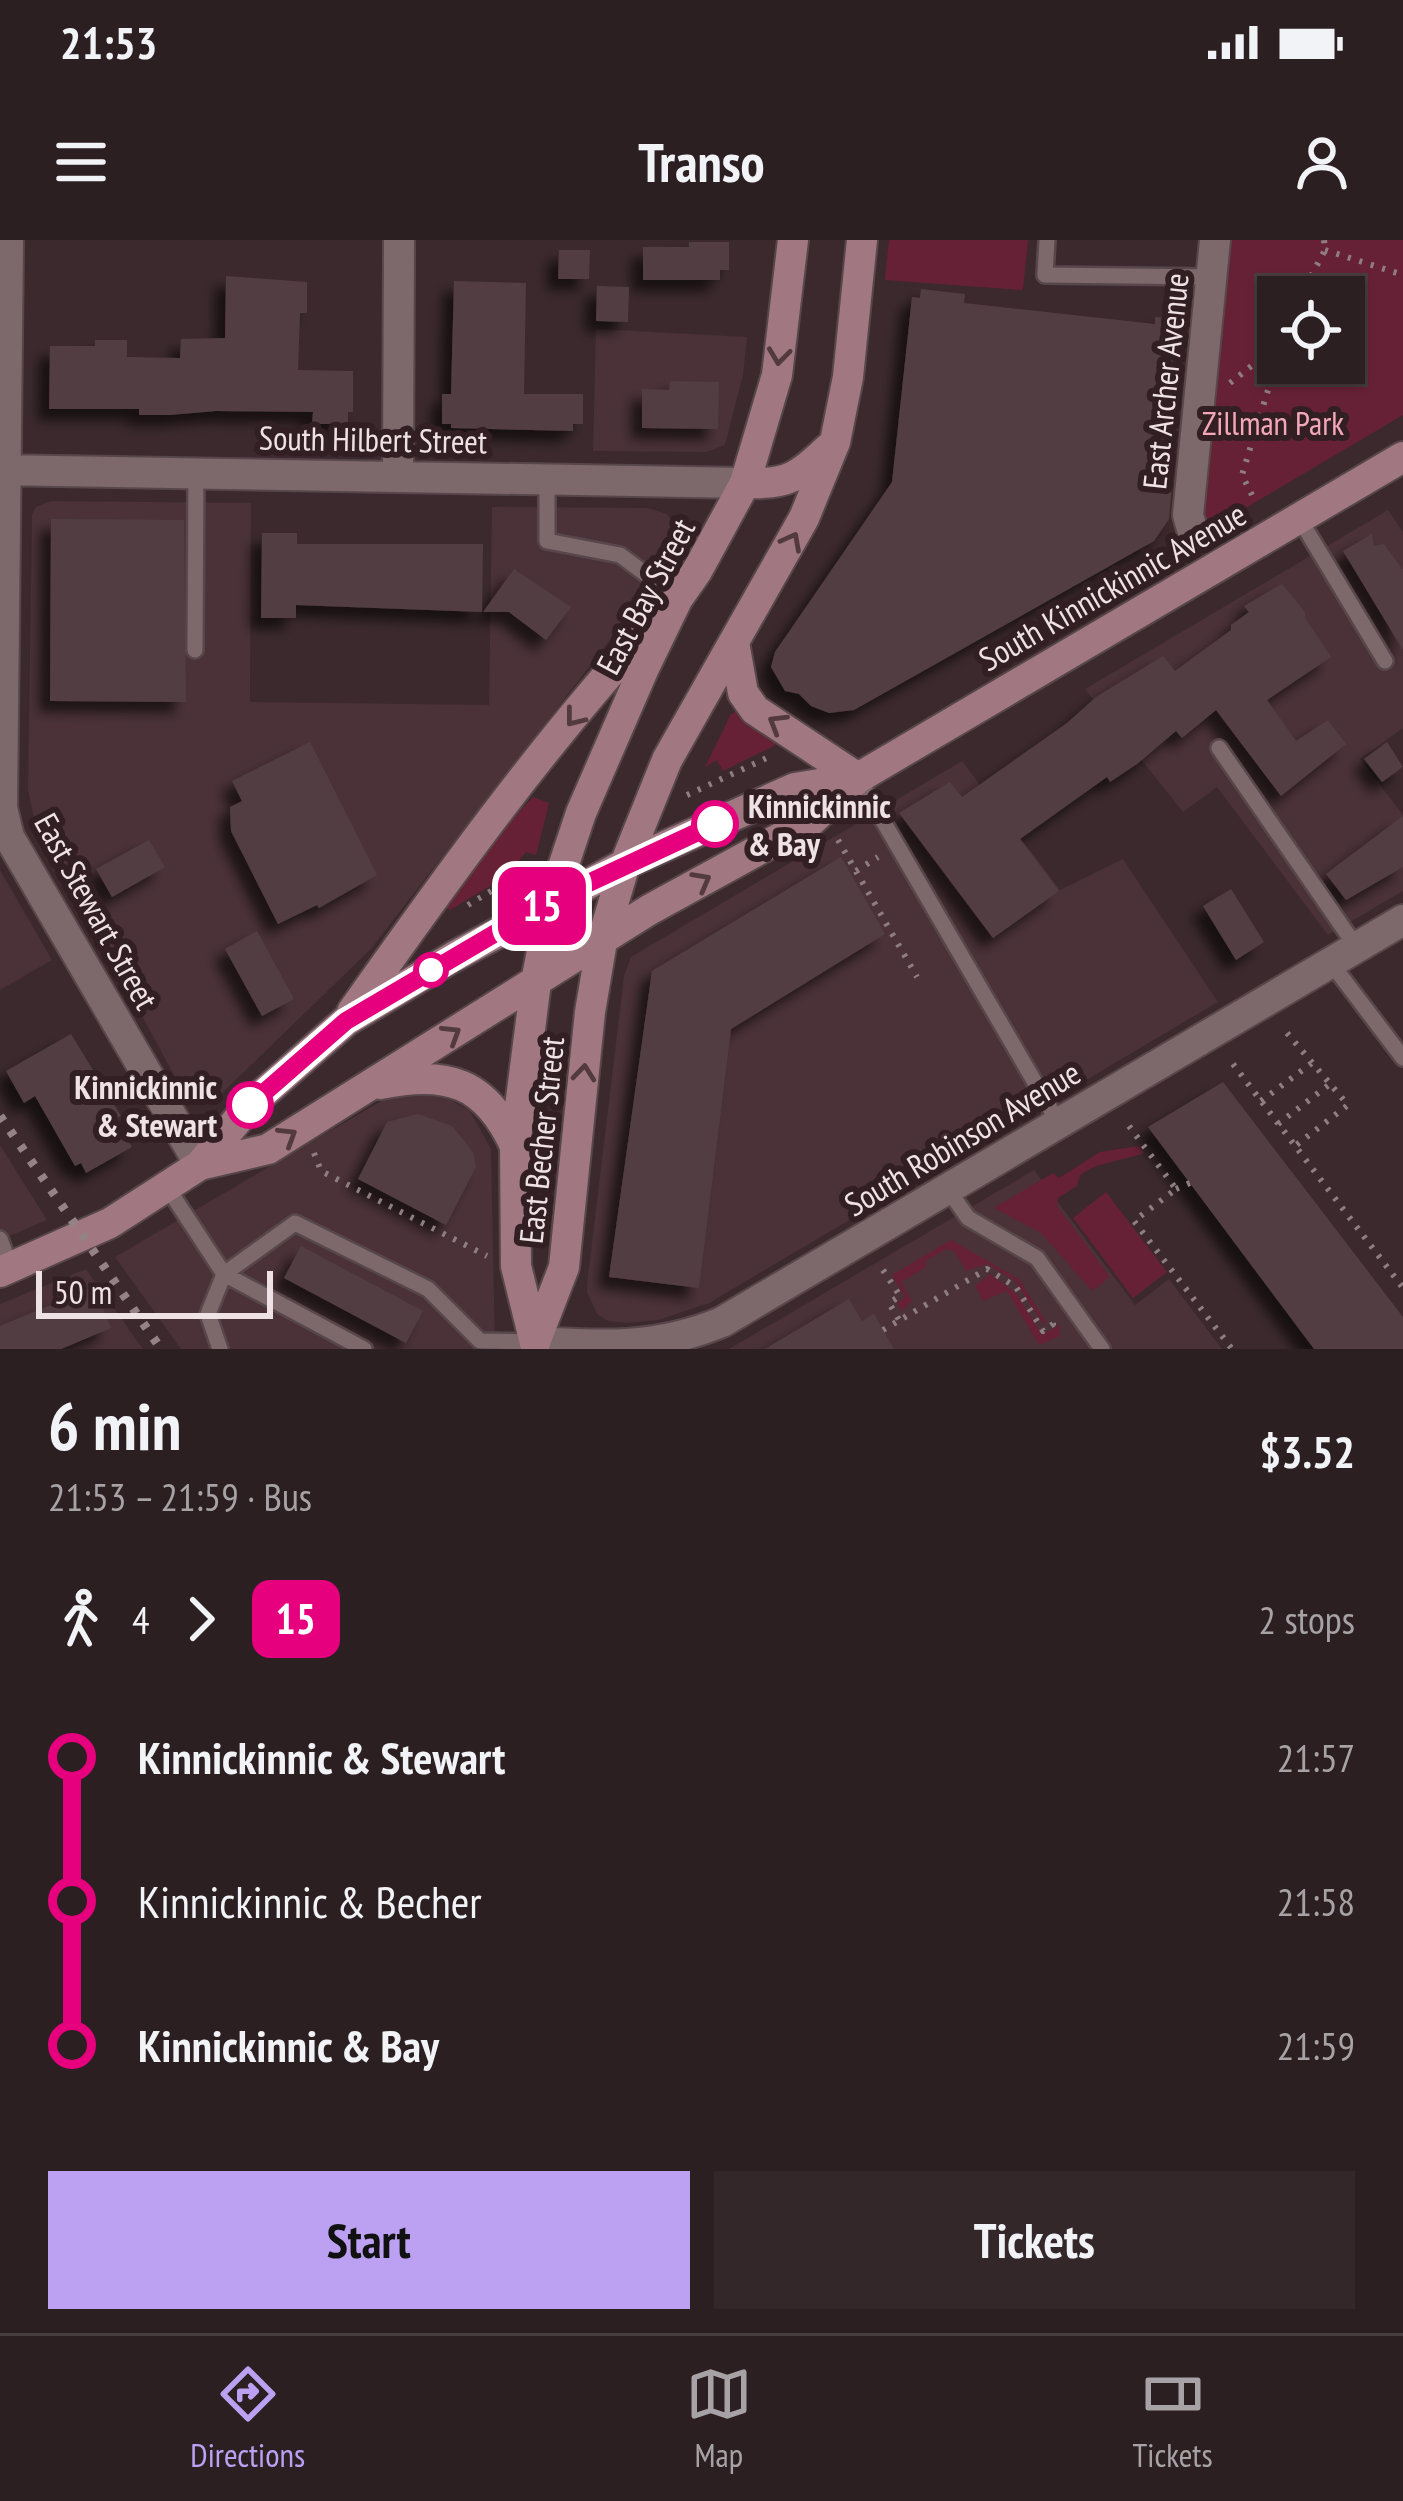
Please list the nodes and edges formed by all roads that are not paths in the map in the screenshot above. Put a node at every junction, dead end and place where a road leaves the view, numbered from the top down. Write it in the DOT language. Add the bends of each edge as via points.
graph roads {
  1 [pos="8,240"];
  2 [pos="399,240"];
  3 [pos="793,240"];
  4 [pos="862,240"];
  5 [pos="1047,240"];
  6 [pos="1215,240"];
  7 [pos="1211,277"];
  8 [pos="835,442"];
  9 [pos="1403,457"];
  10 [pos="3,470"];
  11 [pos="196,472"];
  12 [pos="398,475"];
  13 [pos="547,478"];
  14 [pos="745,483"];
  15 [pos="1299,518"];
  16 [pos="1192,529"];
  17 [pos="678,598"];
  18 [pos="734,642"];
  19 [pos="195,650"];
  20 [pos="1385,661"];
  21 [pos="1219,748"];
  22 [pos="858,778"];
  23 [pos="625,864"];
  24 [pos="552,900"];
  25 [pos="1403,920"];
  26 [pos="602,940"];
  27 [pos="1344,956"];
  28 [pos="536,982"];
  29 [pos="346,1021"];
  30 [pos="1403,1058"];
  31 [pos="368,1087"];
  32 [pos="1058,1122"];
  33 [pos="515,1146"];
  34 [pos="200,1165"];
  35 [pos="167,1187"];
  36 [pos="947,1188"];
  37 [pos="4,1260"];
  38 [pos="224,1274"];
  39 [pos="474,1345"];
  40 [pos="535,1346"];
  41 [pos="220,1349"];
  42 [pos="364,1349"];
  43 [pos="1102,1349"];
  1 -- 10 [label="street, East Stewart Street"];
  2 -- 12 [label="street"];
  3 -- 14 [label="main road, East Bay Street, one-way" via="777,375"];
  4 -- 8 [label="main road"];
  5 -- 7 [label="lane" via="1045,275"];
  6 -- 7 [label="street, East Archer Avenue"];
  7 -- 16 [label="street, East Archer Avenue"];
  8 -- 14 [label="main road" via="799,475"];
  18 -- 8 [label="main road, one-way" via="805,518"];
  9 -- 15 [label="main road, South Kinnickinnic Avenue"];
  10 -- 11 [label="street, South Hilbert Street"];
  10 -- 34 [label="street, East Stewart Street" via="2,808 9,837"];
  11 -- 12 [label="street, South Hilbert Street"];
  11 -- 19 [label="lane"];
  12 -- 13 [label="street, South Hilbert Street"];
  13 -- 14 [label="street, South Hilbert Street"];
  13 -- 17 [label="lane" via="547,541 620,555"];
  14 -- 17 [label="main road, East Bay Street"];
  15 -- 20 [label="lane"];
  15 -- 22 [label="main road, South Kinnickinnic Avenue"];
  17 -- 24 [label="main road, East Bay Street" via="589,795"];
  17 -- 29 [label="main road, one-way" via="606,676"];
  22 -- 18 [label="main road, one-way" via="755,710 743,693"];
  18 -- 23 [label="main road" via="667,760"];
  21 -- 27 [label="lane"];
  22 -- 23 [label="main road, South Kinnickinnic Avenue" via="795,788"];
  26 -- 22 [label="main road, South Kinnickinnic Avenue, one-way" via="811,820"];
  22 -- 32 [label="lane"];
  23 -- 24 [label="main road, South Kinnickinnic Avenue"];
  23 -- 26 [label="main road"];
  24 -- 28 [label="main road, East Bay Street"];
  24 -- 29 [label="main road, South Kinnickinnic Avenue"];
  25 -- 27 [label="street, South Robinson Avenue"];
  26 -- 28 [label="main road, South Kinnickinnic Avenue"];
  40 -- 26 [label="main road, East Becher Street, one-way" via="564,1268"];
  27 -- 30 [label="lane"];
  27 -- 32 [label="street, South Robinson Avenue"];
  31 -- 28 [label="main road, South Kinnickinnic Avenue, one-way"];
  28 -- 33 [label="main road, East Becher Street"];
  29 -- 34 [label="main road, South Kinnickinnic Avenue" via="250,1105"];
  31 -- 33 [label="main road" via="408,1078 453,1083 500,1112"];
  34 -- 31 [label="main road, South Kinnickinnic Avenue, one-way" via="268,1149"];
  32 -- 36 [label="street, South Robinson Avenue"];
  33 -- 40 [label="main road, East Becher Street" via="516,1266"];
  34 -- 35 [label="main road, South Kinnickinnic Avenue"];
  35 -- 37 [label="main road, South Kinnickinnic Avenue" via="110,1223"];
  35 -- 38 [label="lane"];
  36 -- 40 [label="street, South Robinson Avenue" via="692,1336 635,1347"];
  36 -- 43 [label="lane" via="968,1218 1037,1258"];
  38 -- 39 [label="lane" via="295,1223 428,1288"];
  38 -- 41 [label="lane" via="208,1314"];
  38 -- 42 [label="lane"];
  39 -- 40 [label="lane"];
}
